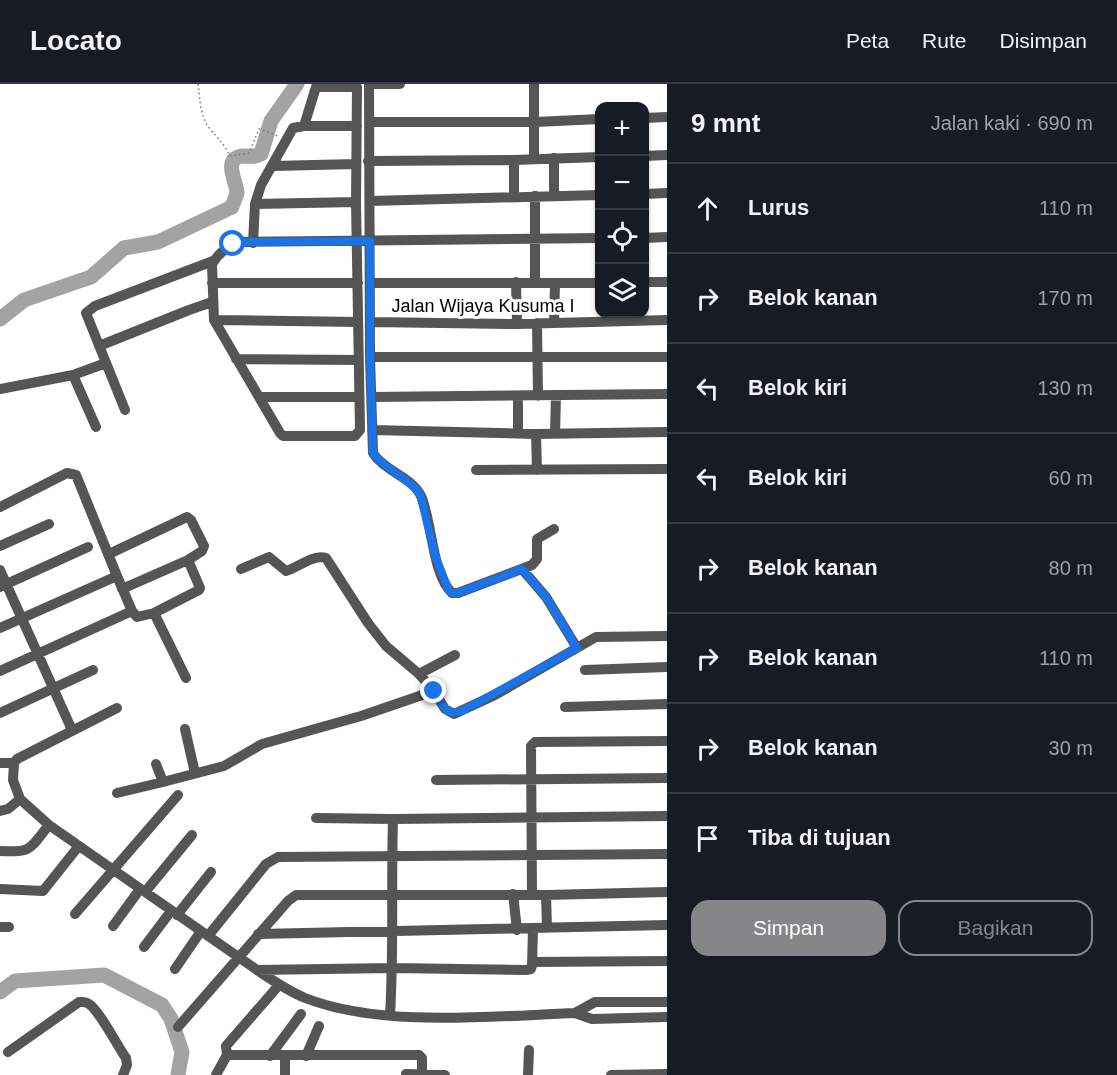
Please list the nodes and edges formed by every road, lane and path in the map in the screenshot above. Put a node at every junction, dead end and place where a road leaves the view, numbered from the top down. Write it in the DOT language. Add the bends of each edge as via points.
graph roads {
  1 [pos="198,84"];
  2 [pos="369,84"];
  3 [pos="400,84"];
  4 [pos="534,84"];
  5 [pos="667,117"];
  6 [pos="649,118"];
  7 [pos="595,119"];
  8 [pos="370,122"];
  9 [pos="535,122"];
  10 [pos="304,126"];
  11 [pos="357,126"];
  12 [pos="273,134"];
  13 [pos="667,155"];
  14 [pos="649,156"];
  15 [pos="595,157"];
  16 [pos="554,158"];
  17 [pos="534,159"];
  18 [pos="514,160"];
  19 [pos="368,161"];
  20 [pos="356,164"];
  21 [pos="273,166"];
  22 [pos="667,193"];
  23 [pos="649,194"];
  24 [pos="595,195"];
  25 [pos="535,196"];
  26 [pos="554,196"];
  27 [pos="514,197"];
  28 [pos="370,201"];
  29 [pos="356,202"];
  30 [pos="255,204"];
  31 [pos="667,237"];
  32 [pos="595,238"];
  33 [pos="649,238"];
  34 [pos="536,239"];
  35 [pos="358,240"];
  36 [pos="370,241"];
  37 [pos="253,243"];
  38 [pos="213,261"];
  39 [pos="516,282"];
  40 [pos="535,282"];
  41 [pos="649,282"];
  42 [pos="667,282"];
  43 [pos="212,283"];
  44 [pos="358,283"];
  45 [pos="370,283"];
  46 [pos="555,283"];
  47 [pos="595,283"];
  48 [pos="212,302"];
  49 [pos="214,320"];
  50 [pos="667,320"];
  51 [pos="358,322"];
  52 [pos="371,322"];
  53 [pos="537,323"];
  54 [pos="554,323"];
  55 [pos="517,324"];
  56 [pos="99,346"];
  57 [pos="667,357"];
  58 [pos="365,358"];
  59 [pos="537,358"];
  60 [pos="236,359"];
  61 [pos="106,363"];
  62 [pos="73,375"];
  63 [pos="0,389"];
  64 [pos="667,394"];
  65 [pos="518,396"];
  66 [pos="538,396"];
  67 [pos="556,396"];
  68 [pos="259,397"];
  69 [pos="359,397"];
  70 [pos="372,397"];
  71 [pos="125,410"];
  72 [pos="96,427"];
  73 [pos="372,430"];
  74 [pos="667,432"];
  75 [pos="518,433"];
  76 [pos="555,433"];
  77 [pos="536,434"];
  78 [pos="667,469"];
  79 [pos="476,470"];
  80 [pos="537,470"];
  81 [pos="0,507"];
  82 [pos="49,524"];
  83 [pos="554,529"];
  84 [pos="0,546"];
  85 [pos="88,547"];
  86 [pos="109,554"];
  87 [pos="188,560"];
  88 [pos="241,569"];
  89 [pos="522,569"];
  90 [pos="0,570"];
  91 [pos="117,576"];
  92 [pos="3,585"];
  93 [pos="122,589"];
  94 [pos="132,610"];
  95 [pos="154,613"];
  96 [pos="21,618"];
  97 [pos="0,628"];
  98 [pos="667,636"];
  99 [pos="577,648"];
  100 [pos="38,653"];
  101 [pos="455,655"];
  102 [pos="667,667"];
  103 [pos="93,670"];
  104 [pos="585,670"];
  105 [pos="0,671"];
  106 [pos="419,674"];
  107 [pos="186,678"];
  108 [pos="53,690"];
  109 [pos="434,691"];
  110 [pos="667,704"];
  111 [pos="565,707"];
  112 [pos="117,708"];
  113 [pos="0,713"];
  114 [pos="185,729"];
  115 [pos="72,730"];
  116 [pos="667,741"];
  117 [pos="0,763"];
  118 [pos="14,763"];
  119 [pos="156,764"];
  120 [pos="195,774"];
  121 [pos="667,778"];
  122 [pos="531,779"];
  123 [pos="436,780"];
  124 [pos="163,782"];
  125 [pos="117,793"];
  126 [pos="178,795"];
  127 [pos="20,799"];
  128 [pos="0,811"];
  129 [pos="667,816"];
  130 [pos="532,817"];
  131 [pos="316,818"];
  132 [pos="393,819"];
  133 [pos="49,825"];
  134 [pos="192,835"];
  135 [pos="78,847"];
  136 [pos="0,851"];
  137 [pos="667,854"];
  138 [pos="533,855"];
  139 [pos="392,856"];
  140 [pos="113,870"];
  141 [pos="211,872"];
  142 [pos="0,889"];
  143 [pos="142,891"];
  144 [pos="667,892"];
  145 [pos="392,894"];
  146 [pos="513,894"];
  147 [pos="532,894"];
  148 [pos="546,895"];
  149 [pos="174,913"];
  150 [pos="75,914"];
  151 [pos="667,925"];
  152 [pos="114,926"];
  153 [pos="547,927"];
  154 [pos="533,928"];
  155 [pos="517,930"];
  156 [pos="392,933"];
  157 [pos="205,934"];
  158 [pos="258,934"];
  159 [pos="144,947"];
  160 [pos="238,957"];
  161 [pos="667,961"];
  162 [pos="532,962"];
  163 [pos="393,968"];
  164 [pos="175,969"];
  165 [pos="257,970"];
  166 [pos="279,985"];
  167 [pos="667,1002"];
  168 [pos="575,1013"];
  169 [pos="301,1014"];
  170 [pos="390,1015"];
  171 [pos="667,1017"];
  172 [pos="319,1026"];
  173 [pos="178,1027"];
  174 [pos="529,1050"];
  175 [pos="8,1052"];
  176 [pos="227,1055"];
  177 [pos="270,1056"];
  178 [pos="285,1056"];
  179 [pos="306,1056"];
  180 [pos="406,1056"];
  181 [pos="422,1074"];
  182 [pos="667,1074"];
  183 [pos="123,1075"];
  184 [pos="216,1075"];
  185 [pos="285,1075"];
  186 [pos="406,1075"];
  187 [pos="446,1075"];
  188 [pos="528,1075"];
  189 [pos="611,1075"];
  190 [pos="655,1075"];
  1 -- 12 [label="path" via="202,114 230,156 249,153 259,129"];
  2 -- 3 [label="street"];
  2 -- 8 [label="street"];
  4 -- 9 [label="street"];
  5 -- 6 [label="street"];
  7 -- 9 [label="street"];
  8 -- 9 [label="street"];
  8 -- 19 [label="street"];
  9 -- 17 [label="street"];
  10 -- 11 [label="street"];
  10 -- 11 [label="street" via="316,87 357,87"];
  10 -- 21 [label="street" via="293,128"];
  11 -- 20 [label="street"];
  13 -- 14 [label="street"];
  15 -- 16 [label="street"];
  16 -- 17 [label="street"];
  16 -- 26 [label="street"];
  17 -- 18 [label="street"];
  18 -- 19 [label="street"];
  18 -- 27 [label="street"];
  19 -- 28 [label="street"];
  20 -- 21 [label="street"];
  20 -- 29 [label="street"];
  21 -- 30 [label="street"];
  22 -- 23 [label="street"];
  24 -- 26 [label="street"];
  25 -- 26 [label="street"];
  25 -- 27 [label="street"];
  25 -- 34 [label="street"];
  27 -- 28 [label="street"];
  28 -- 36 [label="street"];
  29 -- 30 [label="street"];
  29 -- 35 [label="street"];
  30 -- 37 [label="street"];
  31 -- 33 [label="street"];
  32 -- 34 [label="street"];
  34 -- 36 [label="street"];
  34 -- 40 [label="street"];
  35 -- 36 [label="street"];
  35 -- 37 [label="street"];
  35 -- 44 [label="street"];
  36 -- 45 [label="street"];
  37 -- 38 [label="street" via="233,244"];
  38 -- 43 [label="street"];
  38 -- 56 [label="street" via="89,309 86,313"];
  39 -- 40 [label="street"];
  39 -- 45 [label="street"];
  39 -- 55 [label="street"];
  40 -- 46 [label="street"];
  41 -- 42 [label="street"];
  43 -- 44 [label="street"];
  43 -- 48 [label="street"];
  44 -- 51 [label="street"];
  45 -- 52 [label="street"];
  46 -- 47 [label="street"];
  46 -- 54 [label="street"];
  48 -- 49 [label="street"];
  48 -- 56 [label="street"];
  49 -- 51 [label="street"];
  49 -- 60 [label="street"];
  50 -- 54 [label="street, Jalan Wijaya Kusuma I"];
  51 -- 58 [label="street"];
  52 -- 55 [label="street, Jalan Wijaya Kusuma I"];
  52 -- 58 [label="street"];
  53 -- 54 [label="street, Jalan Wijaya Kusuma I"];
  53 -- 55 [label="street, Jalan Wijaya Kusuma I"];
  53 -- 59 [label="street"];
  56 -- 61 [label="street"];
  57 -- 59 [label="street"];
  58 -- 59 [label="street"];
  58 -- 60 [label="street"];
  58 -- 69 [label="street"];
  58 -- 70 [label="street"];
  59 -- 66 [label="street"];
  60 -- 68 [label="street"];
  61 -- 62 [label="street"];
  61 -- 71 [label="street"];
  62 -- 63 [label="street"];
  62 -- 72 [label="street"];
  64 -- 67 [label="street"];
  65 -- 66 [label="street"];
  65 -- 70 [label="street"];
  65 -- 75 [label="street"];
  66 -- 67 [label="street"];
  67 -- 76 [label="street"];
  68 -- 69 [label="street"];
  68 -- 69 [label="street" via="280,433 287,436 355,436 360,430"];
  70 -- 73 [label="street"];
  73 -- 75 [label="street"];
  73 -- 89 [label="street" via="375,456 420,494 435,555 449,591 458,593"];
  74 -- 76 [label="street"];
  75 -- 77 [label="street"];
  76 -- 77 [label="street"];
  77 -- 80 [label="street"];
  78 -- 80 [label="street"];
  79 -- 80 [label="street"];
  81 -- 86 [label="street" via="67,473 75,474"];
  82 -- 84 [label="street"];
  83 -- 89 [label="street" via="538,537 537,560"];
  85 -- 92 [label="street"];
  86 -- 87 [label="street" via="187,517 204,548"];
  86 -- 91 [label="street"];
  87 -- 93 [label="street"];
  87 -- 95 [label="street" via="199,590"];
  88 -- 106 [label="street" via="270,557 286,571 323,557 386,646"];
  89 -- 99 [label="street" via="546,597"];
  90 -- 92 [label="street"];
  91 -- 93 [label="street"];
  91 -- 96 [label="street"];
  92 -- 96 [label="street"];
  93 -- 94 [label="street"];
  94 -- 95 [label="street" via="139,617"];
  94 -- 100 [label="street"];
  95 -- 107 [label="street"];
  96 -- 97 [label="street"];
  96 -- 100 [label="street"];
  98 -- 99 [label="street" via="602,636"];
  99 -- 109 [label="street" via="454,714 447,711"];
  100 -- 105 [label="street"];
  100 -- 108 [label="street"];
  101 -- 106 [label="street"];
  102 -- 104 [label="street"];
  103 -- 108 [label="street"];
  106 -- 109 [label="street"];
  108 -- 113 [label="street"];
  108 -- 115 [label="street"];
  109 -- 120 [label="street" via="262,744 235,761"];
  110 -- 111 [label="street"];
  112 -- 115 [label="street"];
  114 -- 120 [label="street"];
  115 -- 118 [label="street"];
  116 -- 122 [label="street" via="534,742"];
  117 -- 118 [label="street"];
  118 -- 127 [label="street" via="13,780"];
  119 -- 124 [label="street"];
  120 -- 124 [label="street"];
  121 -- 122 [label="street"];
  122 -- 123 [label="street"];
  122 -- 130 [label="street"];
  124 -- 125 [label="street"];
  126 -- 140 [label="street"];
  127 -- 128 [label="street"];
  127 -- 133 [label="street"];
  129 -- 130 [label="street"];
  130 -- 132 [label="street"];
  130 -- 138 [label="street"];
  131 -- 132 [label="street"];
  132 -- 139 [label="street"];
  133 -- 135 [label="street"];
  133 -- 136 [label="street" via="28,849"];
  134 -- 143 [label="street"];
  135 -- 140 [label="street"];
  135 -- 142 [label="street" via="43,891"];
  137 -- 138 [label="street"];
  138 -- 139 [label="street"];
  138 -- 147 [label="street"];
  139 -- 145 [label="street"];
  139 -- 157 [label="street" via="270,860"];
  140 -- 143 [label="street"];
  140 -- 150 [label="street"];
  141 -- 149 [label="street"];
  143 -- 149 [label="street"];
  143 -- 152 [label="street"];
  144 -- 148 [label="street"];
  145 -- 146 [label="street"];
  145 -- 156 [label="street"];
  145 -- 158 [label="street" via="296,895"];
  146 -- 147 [label="street"];
  146 -- 155 [label="street"];
  147 -- 148 [label="street"];
  148 -- 153 [label="street"];
  149 -- 157 [label="street"];
  149 -- 159 [label="street"];
  151 -- 153 [label="street"];
  153 -- 154 [label="street"];
  154 -- 155 [label="street"];
  154 -- 162 [label="street"];
  155 -- 156 [label="street"];
  156 -- 158 [label="street"];
  156 -- 163 [label="street"];
  157 -- 160 [label="street"];
  157 -- 164 [label="street"];
  158 -- 160 [label="street"];
  160 -- 165 [label="street"];
  160 -- 173 [label="street"];
  161 -- 162 [label="street"];
  162 -- 163 [label="street" via="532,968 526,970"];
  163 -- 165 [label="street"];
  163 -- 170 [label="street"];
  165 -- 166 [label="street"];
  166 -- 170 [label="street" via="328,1006"];
  166 -- 176 [label="street" via="226,1046"];
  167 -- 168 [label="street" via="594,1002"];
  168 -- 170 [label="street" via="427,1018"];
  168 -- 171 [label="street" via="592,1019"];
  169 -- 177 [label="street"];
  172 -- 179 [label="street"];
  174 -- 188 [label="street"];
  175 -- 183 [label="street" via="83,1002 92,1006 126,1058"];
  176 -- 177 [label="street"];
  176 -- 184 [label="street"];
  177 -- 178 [label="street"];
  178 -- 179 [label="street"];
  178 -- 185 [label="street"];
  179 -- 180 [label="street"];
  180 -- 181 [label="street" via="422,1057"];
  180 -- 186 [label="street"];
  181 -- 186 [label="street"];
  181 -- 187 [label="street"];
  182 -- 190 [label="street"];
  189 -- 190 [label="street"];
}
